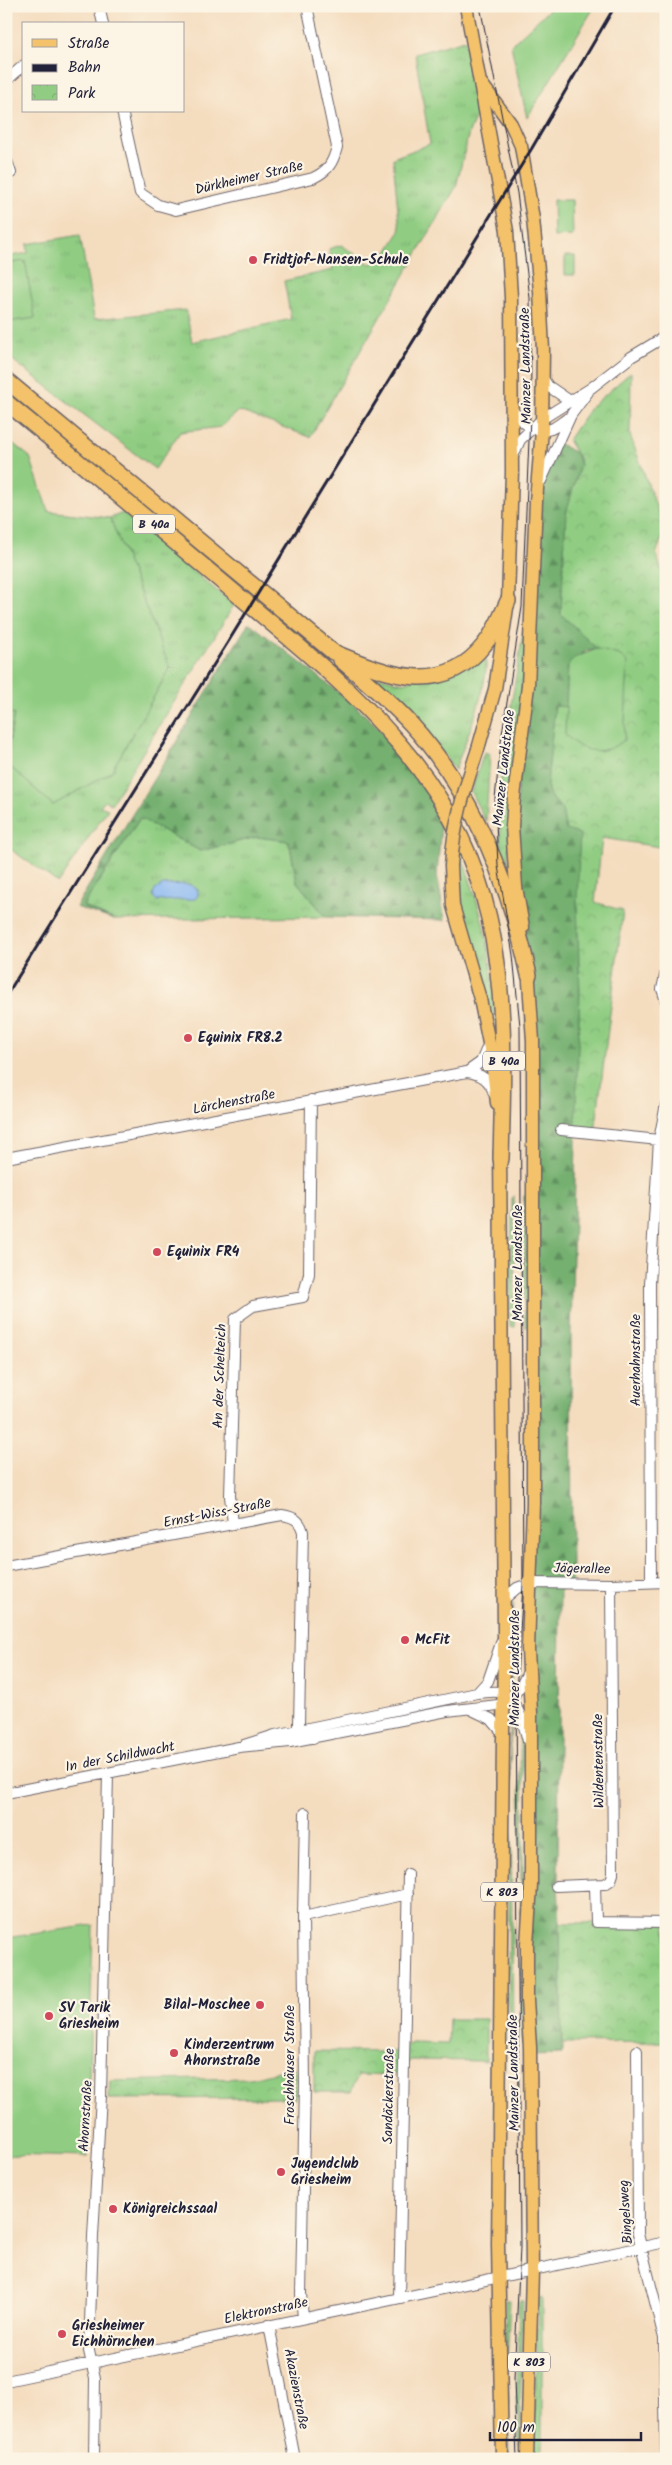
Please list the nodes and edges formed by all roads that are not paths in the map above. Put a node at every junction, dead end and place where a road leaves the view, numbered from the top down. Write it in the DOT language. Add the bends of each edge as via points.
graph roads {
  1 [pos="98,6"];
  2 [pos="307,6"];
  3 [pos="466,6"];
  4 [pos="102,22"];
  5 [pos="22,67"];
  6 [pos="6,81"];
  7 [pos="481,82"];
  8 [pos="122,112"];
  9 [pos="6,158"];
  10 [pos="10,173"];
  11 [pos="666,336"];
  12 [pos="542,377"];
  13 [pos="6,380"];
  14 [pos="591,388"];
  15 [pos="570,401"];
  16 [pos="6,402"];
  17 [pos="511,407"];
  18 [pos="571,416"];
  19 [pos="538,426"];
  20 [pos="512,457"];
  21 [pos="536,501"];
  22 [pos="508,601"];
  23 [pos="285,612"];
  24 [pos="666,971"];
  25 [pos="529,975"];
  26 [pos="666,1001"];
  27 [pos="489,1042"];
  28 [pos="467,1072"];
  29 [pos="311,1100"];
  30 [pos="666,1104"];
  31 [pos="498,1107"];
  32 [pos="561,1130"];
  33 [pos="658,1140"];
  34 [pos="6,1158"];
  35 [pos="501,1159"];
  36 [pos="233,1524"];
  37 [pos="6,1566"];
  38 [pos="651,1581"];
  39 [pos="666,1582"];
  40 [pos="531,1583"];
  41 [pos="611,1584"];
  42 [pos="503,1600"];
  43 [pos="504,1635"];
  44 [pos="528,1672"];
  45 [pos="477,1693"];
  46 [pos="505,1699"];
  47 [pos="467,1708"];
  48 [pos="300,1714"];
  49 [pos="324,1724"];
  50 [pos="299,1730"];
  51 [pos="503,1733"];
  52 [pos="313,1738"];
  53 [pos="239,1747"];
  54 [pos="530,1750"];
  55 [pos="108,1774"];
  56 [pos="6,1793"];
  57 [pos="305,1813"];
  58 [pos="408,1874"];
  59 [pos="595,1885"];
  60 [pos="556,1886"];
  61 [pos="408,1894"];
  62 [pos="302,1917"];
  63 [pos="666,1923"];
  64 [pos="636,2051"];
  65 [pos="666,2242"];
  66 [pos="642,2247"];
  67 [pos="532,2271"];
  68 [pos="499,2277"];
  69 [pos="399,2298"];
  70 [pos="303,2318"];
  71 [pos="269,2324"];
  72 [pos="665,2338"];
  73 [pos="91,2363"];
  74 [pos="6,2381"];
  75 [pos="94,2459"];
  76 [pos="295,2459"];
  77 [pos="502,2459"];
  78 [pos="527,2459"];
  79 [pos="666,2459"];
  1 -- 4 [label="street"];
  2 -- 8 [label="street, Dürkheimer Straße" via="336,142 333,161 324,173 176,210 158,205 140,193"];
  3 -- 7 [label="main road, Mainzer Landstraße"];
  5 -- 6 [label="street"];
  7 -- 12 [label="main road, Mainzer Landstraße" via="511,124 521,146 536,250"];
  7 -- 17 [label="main road, Mainzer Landstraße" via="507,231"];
  9 -- 10 [label="street"];
  11 -- 14 [label="street"];
  12 -- 15 [label="street" via="548,386"];
  12 -- 19 [label="main road, Mainzer Landstraße"];
  13 -- 23 [label="highway, B 40a"];
  14 -- 15 [label="street"];
  14 -- 18 [label="street"];
  15 -- 19 [label="street"];
  16 -- 35 [label="highway, B 40a" via="356,696 410,754 431,786 464,846 489,917 502,1006"];
  17 -- 19 [label="street" via="519,419"];
  17 -- 20 [label="main road, Mainzer Landstraße"];
  18 -- 19 [label="street" via="553,428"];
  18 -- 21 [label="street" via="545,470"];
  19 -- 20 [label="street" via="520,440"];
  19 -- 21 [label="main road, Mainzer Landstraße"];
  20 -- 22 [label="main road, Mainzer Landstraße"];
  21 -- 25 [label="main road, Mainzer Landstraße" via="528,686 512,826 516,887"];
  22 -- 23 [label="highway" via="495,629 472,658 440,675 423,678 384,672 332,652"];
  22 -- 27 [label="main road, Mainzer Landstraße, bridge" via="495,689 459,808 451,866 453,906"];
  23 -- 25 [label="highway, B 40a" via="388,701 435,753 474,816 498,867"];
  24 -- 26 [label="street" via="662,989"];
  25 -- 40 [label="main road, Mainzer Landstraße" via="534,1098 534,1504"];
  27 -- 28 [label="street" via="481,1062"];
  27 -- 31 [label="main road, Mainzer Landstraße"];
  28 -- 29 [label="street, Lärchenstraße"];
  28 -- 31 [label="street" via="483,1076"];
  29 -- 34 [label="street, Lärchenstraße"];
  29 -- 36 [label="street, An der Schelteich" via="309,1274 306,1290 303,1297 253,1306 235,1319 230,1496"];
  30 -- 33 [label="street, Auerhahnstraße"];
  31 -- 35 [label="main road, Mainzer Landstraße"];
  32 -- 33 [label="street"];
  33 -- 38 [label="street, Auerhahnstraße" via="650,1284"];
  35 -- 42 [label="main road, Mainzer Landstraße"];
  36 -- 37 [label="street, Ernst-Wiss-Straße"];
  36 -- 48 [label="street, Ernst-Wiss-Straße" via="282,1515 292,1517 301,1526"];
  38 -- 39 [label="street, Jägerallee"];
  38 -- 41 [label="street, Jägerallee"];
  40 -- 41 [label="street, Jägerallee"];
  40 -- 42 [label="street, Jägerallee" via="517,1588"];
  40 -- 44 [label="main road, Mainzer Landstraße"];
  41 -- 59 [label="street, Wildentenstraße" via="613,1874 605,1884"];
  42 -- 43 [label="main road, Mainzer Landstraße"];
  43 -- 45 [label="street" via="488,1681"];
  43 -- 46 [label="main road, Mainzer Landstraße"];
  44 -- 46 [label="street" via="522,1684"];
  44 -- 54 [label="main road, Mainzer Landstraße / K 803"];
  45 -- 46 [label="street, In der Schildwacht"];
  45 -- 49 [label="street, In der Schildwacht"];
  46 -- 47 [label="street, In der Schildwacht"];
  46 -- 51 [label="main road, Mainzer Landstraße / K 803"];
  46 -- 54 [label="street" via="520,1714"];
  47 -- 51 [label="street" via="491,1719"];
  47 -- 52 [label="street, In der Schildwacht"];
  48 -- 49 [label="street" via="310,1721"];
  48 -- 50 [label="street, Ernst-Wiss-Straße"];
  49 -- 50 [label="street, In der Schildwacht"];
  50 -- 52 [label="street"];
  50 -- 53 [label="street, In der Schildwacht" via="258,1739"];
  51 -- 68 [label="main road, Mainzer Landstraße / K 803"];
  52 -- 53 [label="street, In der Schildwacht"];
  53 -- 55 [label="street, In der Schildwacht"];
  54 -- 67 [label="main road, Mainzer Landstraße / K 803" via="531,1885 527,2000"];
  55 -- 56 [label="street, In der Schildwacht"];
  55 -- 73 [label="street, Ahornstraße" via="101,2096 92,2236"];
  57 -- 62 [label="street, Froschhäuser Straße"];
  58 -- 61 [label="street, Sandäckerstraße"];
  59 -- 60 [label="street"];
  59 -- 63 [label="street" via="596,1922"];
  61 -- 62 [label="street"];
  61 -- 69 [label="street, Sandäckerstraße"];
  62 -- 70 [label="street, Froschhäuser Straße" via="305,2083"];
  64 -- 66 [label="street, Bingelsweg" via="638,2218"];
  65 -- 66 [label="street, Elektronstraße"];
  66 -- 67 [label="street, Elektronstraße"];
  66 -- 72 [label="street, Bingelsweg"];
  67 -- 68 [label="street, Elektronstraße"];
  67 -- 78 [label="main road, Mainzer Landstraße / K 803"];
  68 -- 69 [label="street, Elektronstraße"];
  68 -- 77 [label="main road, Mainzer Landstraße / K 803"];
  69 -- 70 [label="street, Elektronstraße"];
  70 -- 71 [label="street, Elektronstraße"];
  71 -- 73 [label="street, Elektronstraße"];
  71 -- 76 [label="street, Akazienstraße"];
  72 -- 79 [label="street, Bingelsweg"];
  73 -- 74 [label="street, Elektronstraße"];
  73 -- 75 [label="street, Ahornstraße" via="95,2378"];
}
